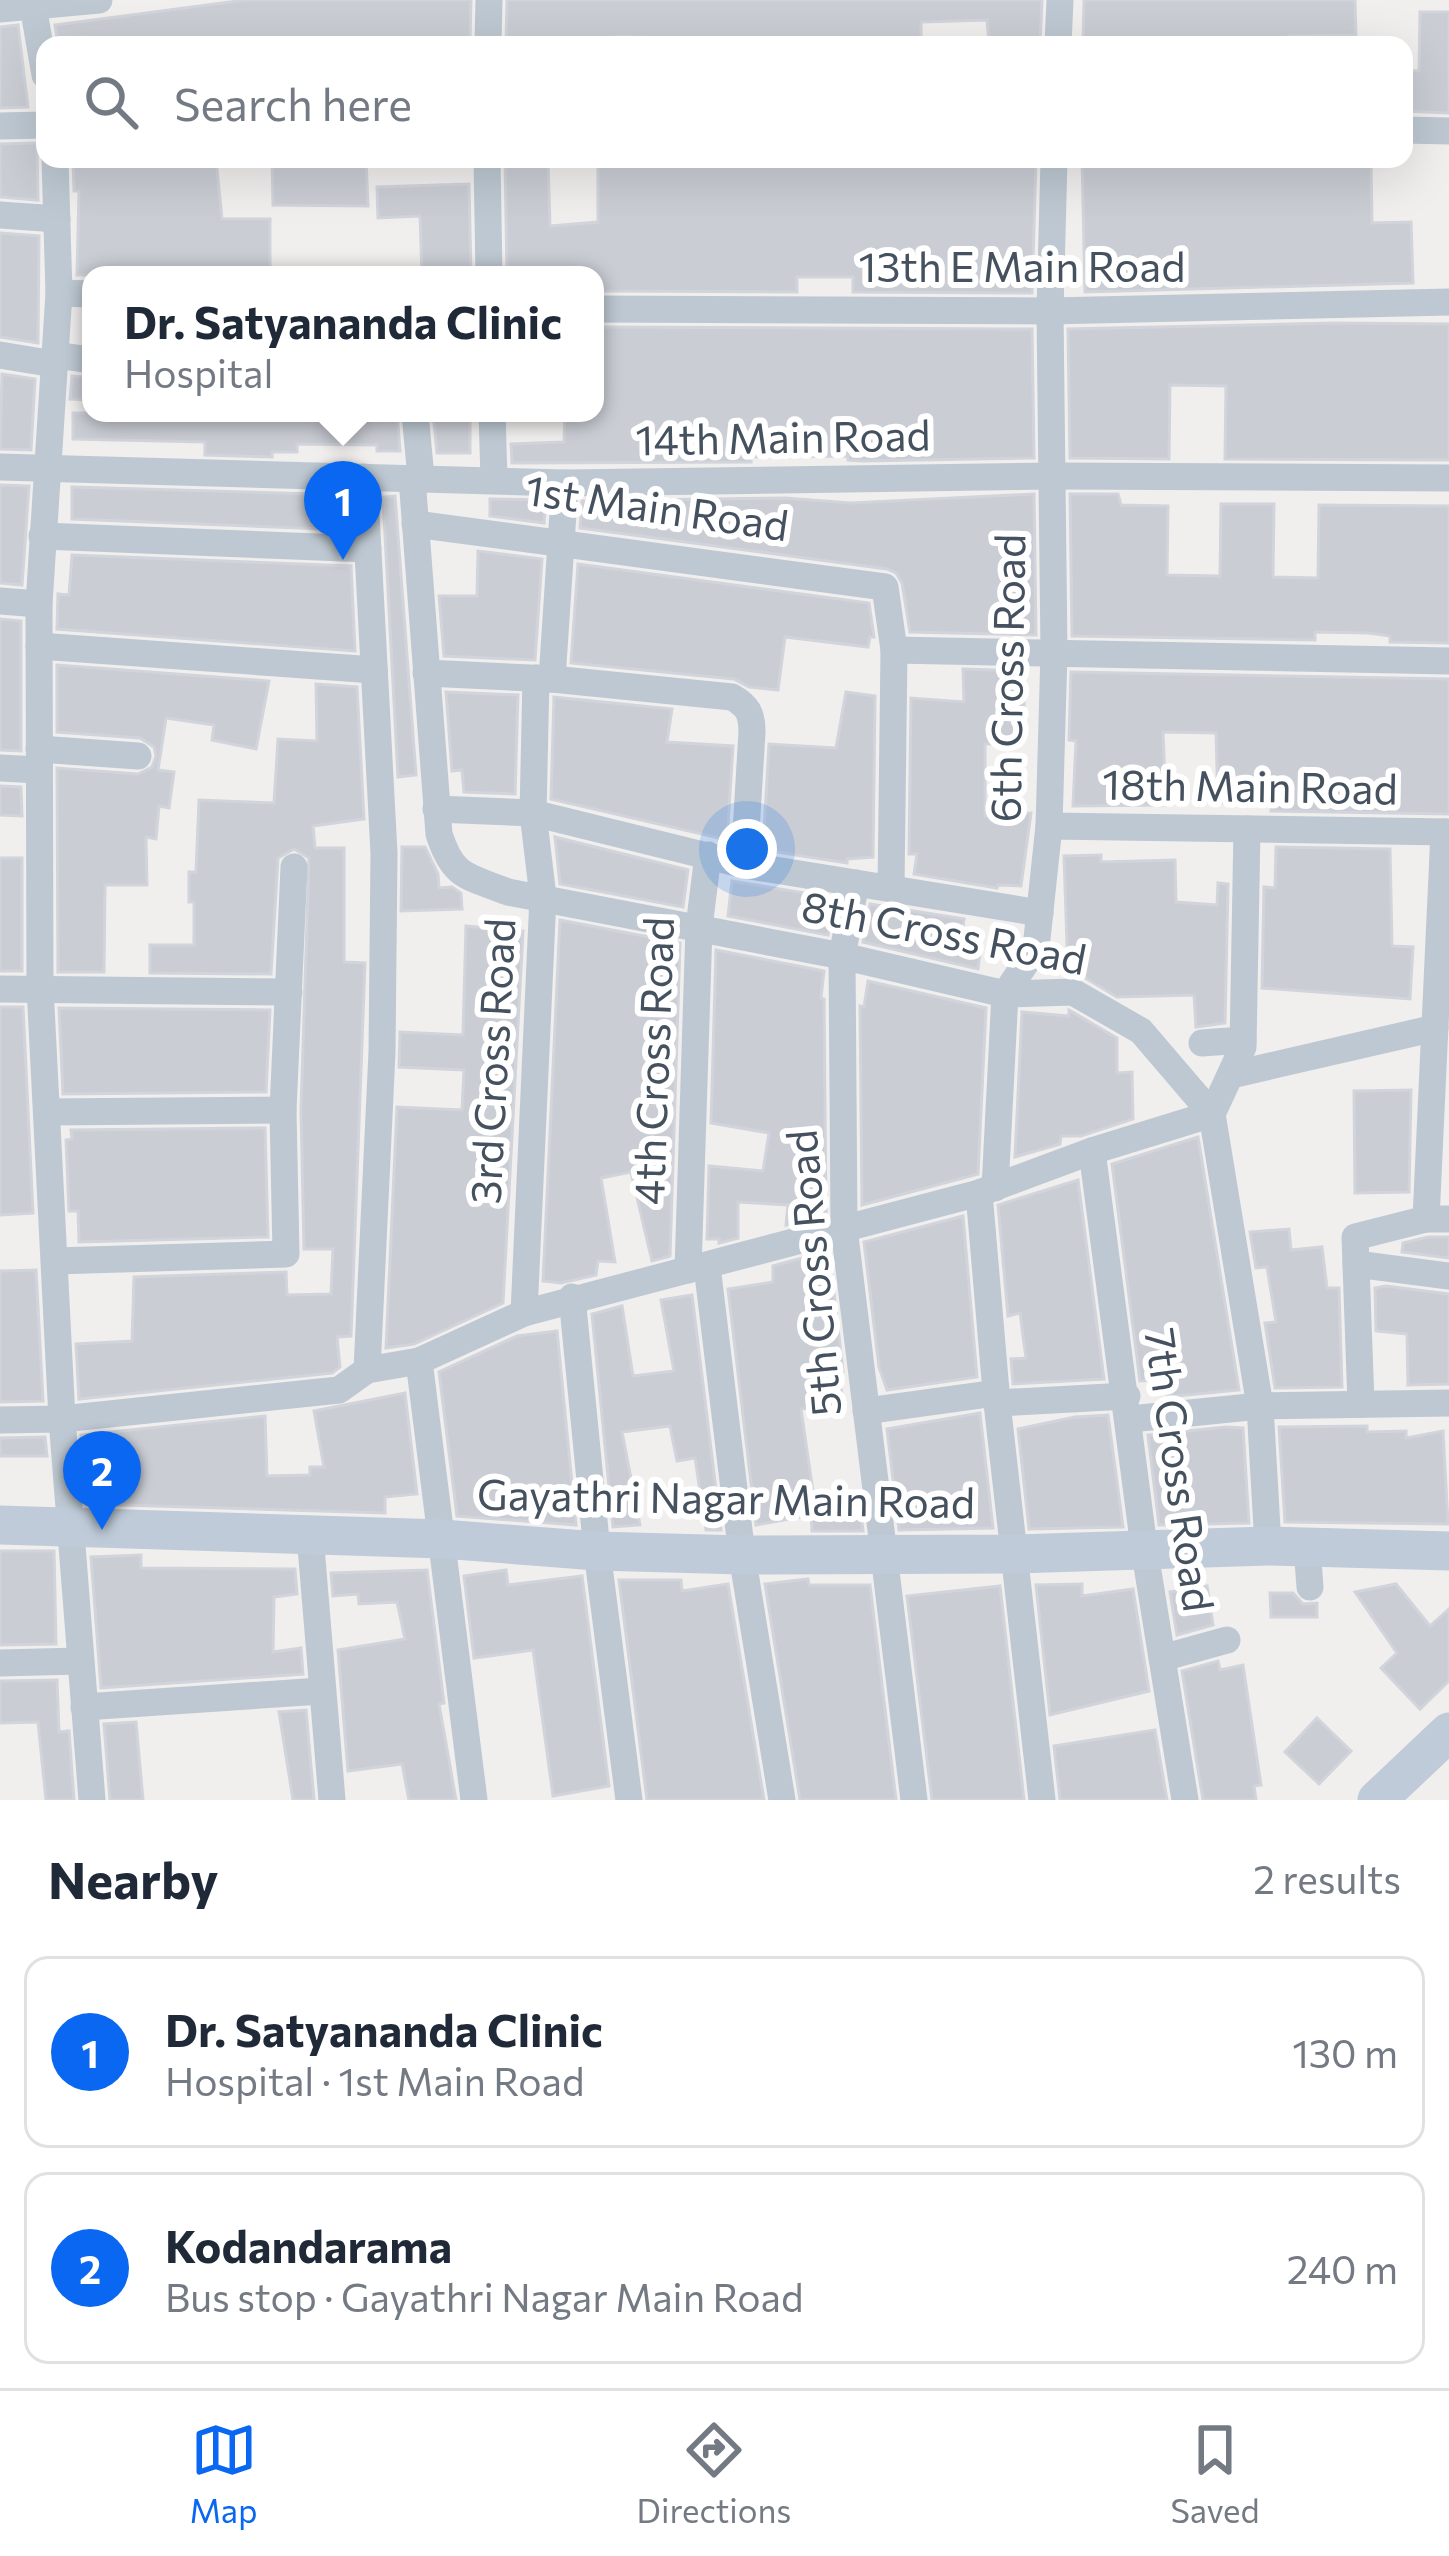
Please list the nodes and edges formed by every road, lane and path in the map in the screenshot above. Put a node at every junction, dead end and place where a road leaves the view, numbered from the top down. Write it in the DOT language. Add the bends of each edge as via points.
graph roads {
  1 [pos="99,0"];
  2 [pos="489,0"];
  3 [pos="1060,0"];
  4 [pos="33,3"];
  5 [pos="0,9"];
  6 [pos="38,36"];
  7 [pos="488,36"];
  8 [pos="1058,36"];
  9 [pos="36,125"];
  10 [pos="0,126"];
  11 [pos="1413,130"];
  12 [pos="1449,131"];
  13 [pos="55,168"];
  14 [pos="487,168"];
  15 [pos="1054,168"];
  16 [pos="0,214"];
  17 [pos="57,219"];
  18 [pos="489,266"];
  19 [pos="59,292"];
  20 [pos="82,293"];
  21 [pos="1449,302"];
  22 [pos="604,308"];
  23 [pos="1050,311"];
  24 [pos="0,355"];
  25 [pos="54,360"];
  26 [pos="82,360"];
  27 [pos="415,422"];
  28 [pos="492,422"];
  29 [pos="0,467"];
  30 [pos="46,468"];
  31 [pos="1053,476"];
  32 [pos="364,477"];
  33 [pos="417,478"];
  34 [pos="1449,478"];
  35 [pos="494,479"];
  36 [pos="565,483"];
  37 [pos="415,524"];
  38 [pos="42,536"];
  39 [pos="562,542"];
  40 [pos="368,548"];
  41 [pos="0,601"];
  42 [pos="38,604"];
  43 [pos="39,646"];
  44 [pos="894,650"];
  45 [pos="1054,652"];
  46 [pos="1449,662"];
  47 [pos="374,670"];
  48 [pos="426,673"];
  49 [pos="544,679"];
  50 [pos="138,756"];
  51 [pos="39,759"];
  52 [pos="0,768"];
  53 [pos="436,808"];
  54 [pos="532,813"];
  55 [pos="1049,826"];
  56 [pos="1246,829"];
  57 [pos="1446,832"];
  58 [pos="708,855"];
  59 [pos="744,865"];
  60 [pos="294,867"];
  61 [pos="856,883"];
  62 [pos="892,888"];
  63 [pos="543,897"];
  64 [pos="1040,913"];
  65 [pos="699,927"];
  66 [pos="842,956"];
  67 [pos="40,987"];
  68 [pos="0,989"];
  69 [pos="289,992"];
  70 [pos="1005,994"];
  71 [pos="1435,1028"];
  72 [pos="1244,1040"];
  73 [pos="1202,1043"];
  74 [pos="1231,1075"];
  75 [pos="283,1110"];
  76 [pos="48,1112"];
  77 [pos="1213,1114"];
  78 [pos="1092,1151"];
  79 [pos="987,1191"];
  80 [pos="1438,1219"];
  81 [pos="844,1228"];
  82 [pos="55,1261"];
  83 [pos="1356,1264"];
  84 [pos="698,1268"];
  85 [pos="1449,1276"];
  86 [pos="572,1298"];
  87 [pos="524,1312"];
  88 [pos="418,1361"];
  89 [pos="368,1370"];
  90 [pos="996,1398"];
  91 [pos="1449,1403"];
  92 [pos="1361,1404"];
  93 [pos="1260,1406"];
  94 [pos="1128,1408"];
  95 [pos="866,1411"];
  96 [pos="62,1419"];
  97 [pos="0,1420"];
  98 [pos="0,1525"];
  99 [pos="71,1527"];
  100 [pos="310,1534"];
  101 [pos="442,1539"];
  102 [pos="1287,1546"];
  103 [pos="1144,1547"];
  104 [pos="597,1551"];
  105 [pos="1449,1551"];
  106 [pos="1013,1554"];
  107 [pos="742,1555"];
  108 [pos="884,1556"];
  109 [pos="1310,1587"];
  110 [pos="1227,1640"];
  111 [pos="1162,1658"];
  112 [pos="80,1661"];
  113 [pos="0,1663"];
  114 [pos="321,1691"];
  115 [pos="84,1707"];
  116 [pos="1449,1732"];
  117 [pos="92,1800"];
  118 [pos="332,1800"];
  119 [pos="474,1800"];
  120 [pos="629,1800"];
  121 [pos="782,1800"];
  122 [pos="914,1800"];
  123 [pos="1042,1800"];
  124 [pos="1185,1800"];
  125 [pos="1377,1800"];
  1 -- 4 [label="street"];
  2 -- 7 [label="street"];
  3 -- 8 [label="street"];
  4 -- 5 [label="street"];
  4 -- 6 [label="street"];
  9 -- 10 [label="street"];
  11 -- 12 [label="street"];
  13 -- 17 [label="street"];
  14 -- 18 [label="street"];
  15 -- 23 [label="street, 6th Cross Road"];
  16 -- 17 [label="street"];
  17 -- 19 [label="street"];
  19 -- 20 [label="street"];
  19 -- 25 [label="street"];
  21 -- 23 [label="street, 13th E Main Road"];
  22 -- 23 [label="street, 13th E Main Road"];
  23 -- 31 [label="street, 6th Cross Road"];
  24 -- 25 [label="street"];
  25 -- 26 [label="street"];
  25 -- 30 [label="street"];
  27 -- 33 [label="street"];
  28 -- 35 [label="street"];
  29 -- 30 [label="street, 14th Main Road"];
  30 -- 32 [label="street, 14th Main Road"];
  30 -- 38 [label="street"];
  31 -- 34 [label="street, 14th Main Road"];
  31 -- 36 [label="street, 14th Main Road"];
  31 -- 45 [label="street, 6th Cross Road"];
  32 -- 33 [label="street, 14th Main Road"];
  32 -- 40 [label="street"];
  33 -- 35 [label="street, 14th Main Road"];
  33 -- 37 [label="street"];
  35 -- 36 [label="street, 14th Main Road"];
  36 -- 39 [label="street, 3rd Cross Road"];
  37 -- 39 [label="street, 1st Main Road"];
  37 -- 48 [label="street"];
  38 -- 40 [label="street"];
  38 -- 42 [label="street"];
  39 -- 44 [label="street, 1st Main Road" via="885,587"];
  39 -- 49 [label="street, 3rd Cross Road"];
  40 -- 47 [label="street"];
  41 -- 42 [label="street"];
  42 -- 43 [label="street"];
  43 -- 47 [label="street"];
  43 -- 51 [label="street"];
  44 -- 45 [label="street"];
  44 -- 62 [label="street"];
  45 -- 46 [label="street"];
  45 -- 55 [label="street, 6th Cross Road"];
  47 -- 89 [label="street" via="384,897"];
  48 -- 49 [label="street"];
  48 -- 53 [label="street"];
  49 -- 54 [label="street, 3rd Cross Road"];
  49 -- 59 [label="street" via="745,704 752,716"];
  50 -- 51 [label="street"];
  51 -- 52 [label="street"];
  51 -- 67 [label="street"];
  53 -- 54 [label="street"];
  53 -- 63 [label="street, 8th Cross Road" via="448,862 461,873"];
  54 -- 58 [label="street"];
  54 -- 63 [label="street, 3rd Cross Road"];
  55 -- 56 [label="street, 18th Main Road"];
  55 -- 64 [label="street, 6th Cross Road"];
  56 -- 57 [label="street, 18th Main Road"];
  56 -- 72 [label="street"];
  57 -- 71 [label="street"];
  58 -- 59 [label="street"];
  58 -- 65 [label="street, 4th Cross Road"];
  59 -- 61 [label="street"];
  60 -- 69 [label="street"];
  61 -- 62 [label="street"];
  61 -- 66 [label="street, 5th Cross Road"];
  62 -- 64 [label="street"];
  63 -- 65 [label="street, 8th Cross Road"];
  63 -- 87 [label="street, 3rd Cross Road"];
  64 -- 70 [label="street, 6th Cross Road" via="1036,948"];
  65 -- 66 [label="street, 8th Cross Road"];
  65 -- 84 [label="street, 4th Cross Road"];
  66 -- 70 [label="street, 8th Cross Road"];
  66 -- 81 [label="street, 5th Cross Road"];
  67 -- 68 [label="street"];
  67 -- 69 [label="street"];
  67 -- 76 [label="street"];
  69 -- 75 [label="street"];
  70 -- 77 [label="street, 8th Cross Road" via="1073,992 1141,1030"];
  70 -- 79 [label="street, 6th Cross Road"];
  71 -- 74 [label="street"];
  71 -- 80 [label="street"];
  72 -- 73 [label="street"];
  72 -- 74 [label="street"];
  74 -- 77 [label="street"];
  75 -- 76 [label="street"];
  75 -- 82 [label="street" via="286,1254"];
  76 -- 82 [label="street"];
  77 -- 78 [label="street"];
  77 -- 93 [label="street"];
  78 -- 79 [label="street"];
  78 -- 94 [label="street, 7th Cross Road"];
  79 -- 81 [label="street"];
  79 -- 90 [label="street, 6th Cross Road"];
  80 -- 83 [label="street" via="1355,1237"];
  81 -- 84 [label="street"];
  81 -- 95 [label="street, 5th Cross Road"];
  82 -- 96 [label="street"];
  83 -- 85 [label="street"];
  83 -- 92 [label="street"];
  84 -- 86 [label="street"];
  84 -- 107 [label="street, 4th Cross Road"];
  86 -- 87 [label="street"];
  86 -- 104 [label="street"];
  87 -- 88 [label="street"];
  88 -- 89 [label="street"];
  88 -- 101 [label="street"];
  89 -- 96 [label="street" via="339,1390"];
  90 -- 94 [label="street"];
  90 -- 95 [label="street"];
  90 -- 106 [label="street, 6th Cross Road"];
  91 -- 92 [label="street"];
  92 -- 93 [label="street"];
  93 -- 94 [label="street"];
  93 -- 102 [label="street"];
  94 -- 103 [label="street, 7th Cross Road"];
  95 -- 108 [label="street, 5th Cross Road"];
  96 -- 97 [label="street"];
  96 -- 99 [label="street"];
  98 -- 99 [label="street, Gayathri Nagar Main Road"];
  99 -- 100 [label="street, Gayathri Nagar Main Road"];
  99 -- 112 [label="street"];
  100 -- 101 [label="street, Gayathri Nagar Main Road"];
  100 -- 114 [label="street"];
  101 -- 104 [label="street, Gayathri Nagar Main Road"];
  101 -- 119 [label="street"];
  102 -- 103 [label="street, Gayathri Nagar Main Road"];
  102 -- 105 [label="street, Gayathri Nagar Main Road"];
  102 -- 109 [label="street"];
  103 -- 106 [label="street, Gayathri Nagar Main Road"];
  103 -- 111 [label="street, 7th Cross Road"];
  104 -- 107 [label="street, Gayathri Nagar Main Road"];
  104 -- 120 [label="street"];
  106 -- 108 [label="street, Gayathri Nagar Main Road"];
  106 -- 123 [label="street, 6th Cross Road"];
  107 -- 108 [label="street, Gayathri Nagar Main Road"];
  107 -- 121 [label="street, 4th Cross Road"];
  108 -- 122 [label="street, 5th Cross Road"];
  110 -- 111 [label="street"];
  111 -- 124 [label="street, 7th Cross Road"];
  112 -- 113 [label="street"];
  112 -- 115 [label="street"];
  114 -- 115 [label="street"];
  114 -- 118 [label="street"];
  115 -- 117 [label="street"];
  116 -- 125 [label="street"];
}
